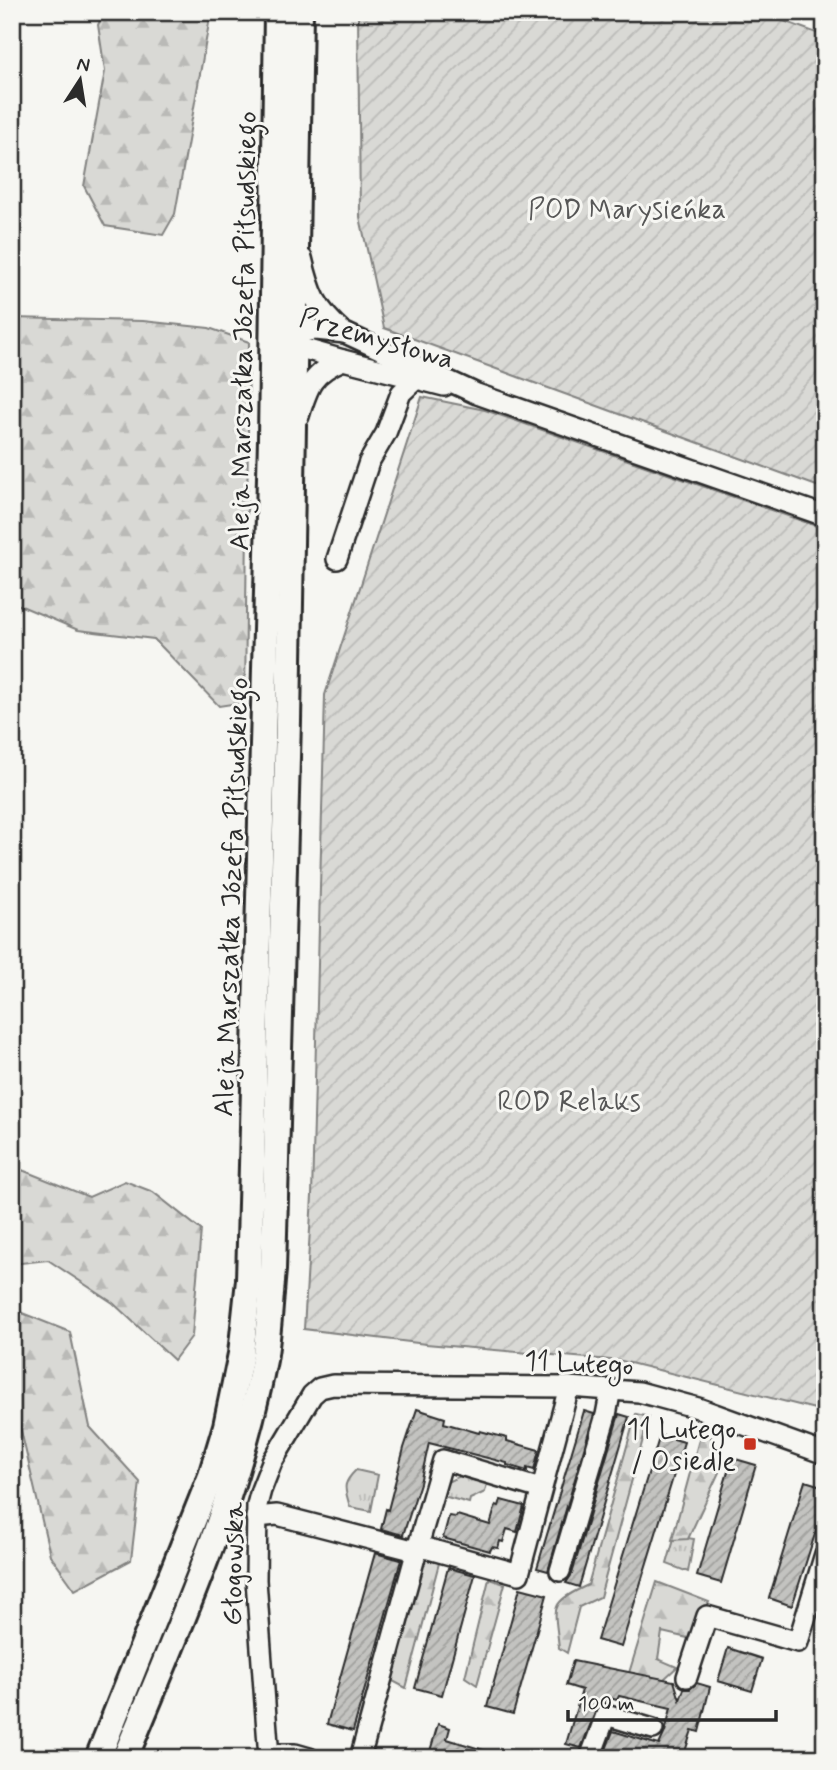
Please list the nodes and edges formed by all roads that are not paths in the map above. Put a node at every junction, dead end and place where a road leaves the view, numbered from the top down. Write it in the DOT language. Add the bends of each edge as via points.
graph roads {
  1 [pos="277,12"];
  2 [pos="300,12"];
  3 [pos="297,236"];
  4 [pos="345,333"];
  5 [pos="287,337"];
  6 [pos="342,360"];
  7 [pos="418,373"];
  8 [pos="293,440"];
  9 [pos="825,516"];
  10 [pos="337,559"];
  11 [pos="569,1387"];
  12 [pos="320,1388"];
  13 [pos="611,1389"];
  14 [pos="825,1454"];
  15 [pos="541,1489"];
  16 [pos="256,1517"];
  17 [pos="417,1549"];
  18 [pos="825,1554"];
  19 [pos="560,1570"];
  20 [pos="687,1677"];
  21 [pos="653,1729"];
  22 [pos="269,1756"];
  23 [pos="98,1758"];
  24 [pos="125,1758"];
  25 [pos="309,1758"];
  26 [pos="360,1758"];
  27 [pos="590,1758"];
  1 -- 5 [label="main road, Aleja Marszałka Józefa Piłsudskiego"];
  2 -- 3 [label="main road, Aleja Marszałka Józefa Piłsudskiego"];
  3 -- 4 [label="street" via="313,300"];
  3 -- 5 [label="main road, Aleja Marszałka Józefa Piłsudskiego"];
  4 -- 5 [label="street, Przemysłowa" via="316,330"];
  4 -- 7 [label="street, Przemysłowa"];
  5 -- 6 [label="street, Przemysłowa"];
  5 -- 8 [label="main road, Aleja Marszałka Józefa Piłsudskiego"];
  5 -- 23 [label="main road, Aleja Marszałka Józefa Piłsudskiego" via="265,706 249,1280 241,1354 211,1476"];
  6 -- 7 [label="street, Przemysłowa"];
  6 -- 8 [label="street" via="313,380"];
  7 -- 9 [label="street, Przemysłowa"];
  7 -- 10 [label="street" via="401,393 369,462"];
  8 -- 24 [label="main road, Aleja Marszałka Józefa Piłsudskiego" via="273,1270 264,1359 222,1515"];
  11 -- 12 [label="street, 11 Lutego"];
  11 -- 13 [label="street, 11 Lutego"];
  11 -- 15 [label="street"];
  12 -- 16 [label="street, Głogowska" via="272,1462"];
  13 -- 14 [label="street, 11 Lutego" via="676,1401"];
  13 -- 19 [label="street"];
  15 -- 17 [label="street" via="519,1574"];
  15 -- 17 [label="street" via="443,1460"];
  16 -- 17 [label="street" via="277,1515"];
  16 -- 22 [label="street, Głogowska" via="257,1610"];
  17 -- 26 [label="street"];
  18 -- 20 [label="street" via="799,1642 707,1616"];
  21 -- 27 [label="street" via="606,1715"];
  22 -- 25 [label="street"];
}
